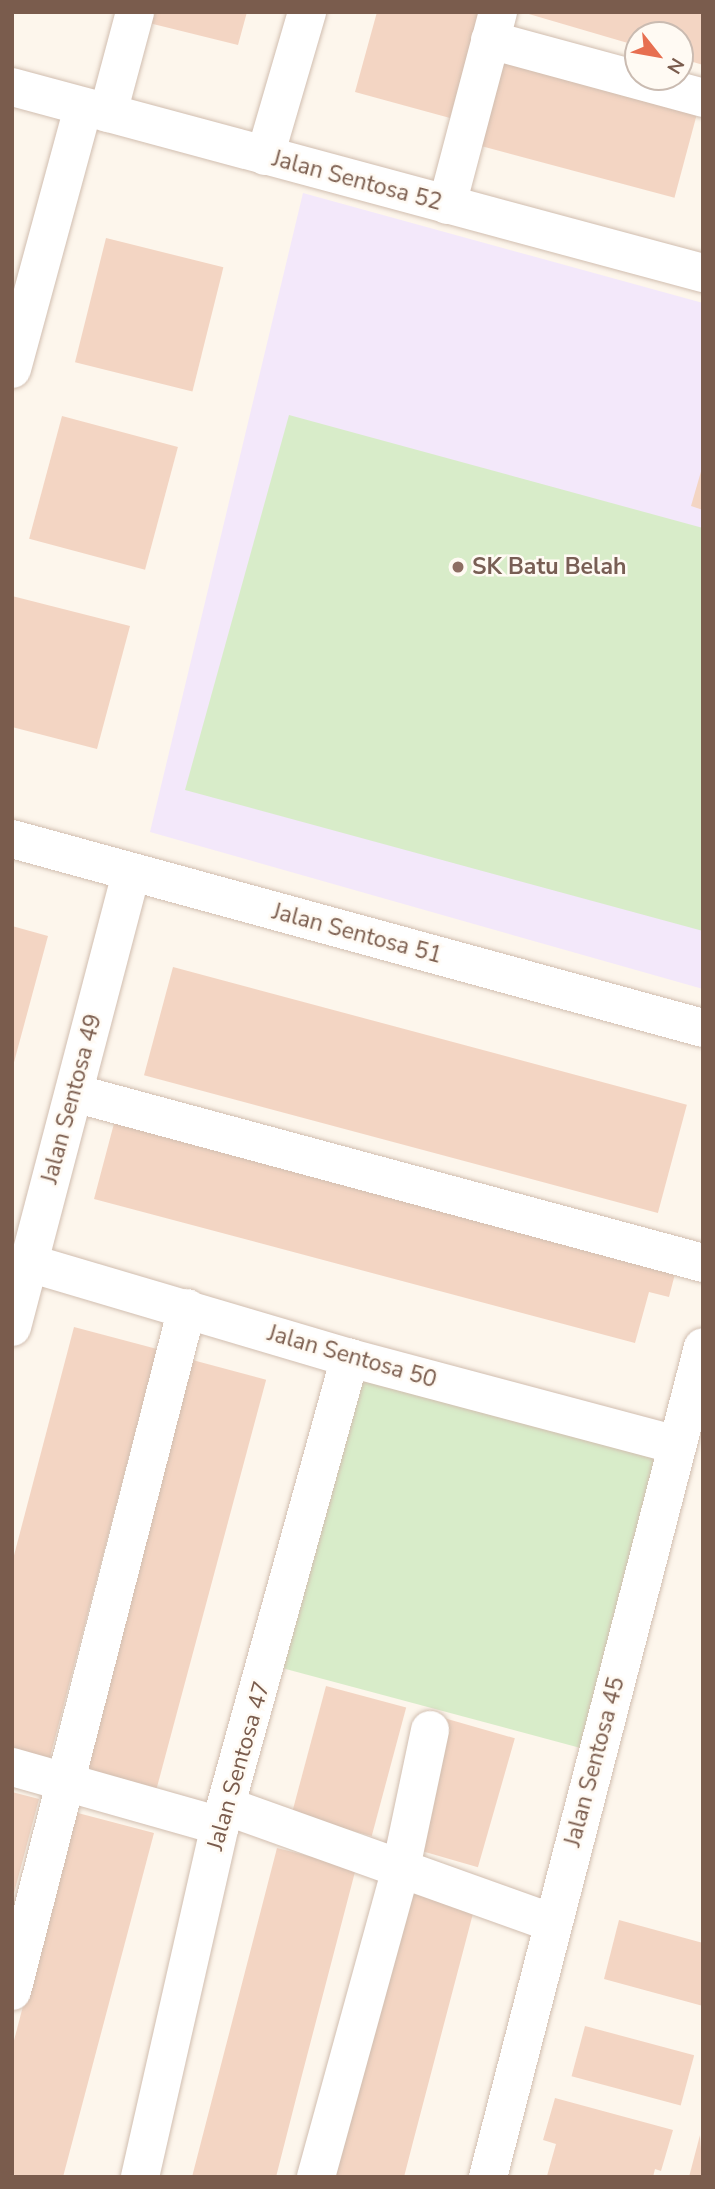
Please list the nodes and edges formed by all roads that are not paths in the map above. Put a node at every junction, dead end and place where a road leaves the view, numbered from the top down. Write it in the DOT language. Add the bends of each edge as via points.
graph roads {
  1 [pos="135,12"];
  2 [pos="307,12"];
  3 [pos="494,26"];
  4 [pos="12,87"];
  5 [pos="703,98"];
  6 [pos="96,110"];
  7 [pos="265,156"];
  8 [pos="447,205"];
  9 [pos="703,273"];
  10 [pos="12,369"];
  11 [pos="12,839"];
  12 [pos="131,872"];
  13 [pos="703,1028"];
  14 [pos="74,1093"];
  15 [pos="29,1263"];
  16 [pos="703,1263"];
  17 [pos="187,1308"];
  18 [pos="12,1327"];
  19 [pos="703,1347"];
  20 [pos="350,1358"];
  21 [pos="688,1432"];
  22 [pos="430,1730"];
  23 [pos="12,1768"];
  24 [pos="65,1783"];
  25 [pos="223,1816"];
  26 [pos="401,1868"];
  27 [pos="553,1923"];
  28 [pos="12,1991"];
  29 [pos="140,2177"];
  30 [pos="316,2177"];
  31 [pos="488,2177"];
  1 -- 6 [label="street"];
  2 -- 7 [label="street"];
  3 -- 5 [label="street"];
  3 -- 8 [label="street"];
  4 -- 6 [label="street, Jalan Sentosa 52"];
  6 -- 7 [label="street, Jalan Sentosa 52"];
  6 -- 10 [label="street"];
  7 -- 8 [label="street, Jalan Sentosa 52"];
  8 -- 9 [label="street, Jalan Sentosa 52"];
  11 -- 12 [label="street, Jalan Sentosa 51"];
  12 -- 13 [label="street, Jalan Sentosa 51"];
  12 -- 14 [label="street, Jalan Sentosa 49"];
  14 -- 15 [label="street, Jalan Sentosa 49"];
  14 -- 16 [label="street"];
  15 -- 17 [label="street, Jalan Sentosa 50"];
  15 -- 18 [label="street, Jalan Sentosa 49"];
  17 -- 20 [label="street, Jalan Sentosa 50"];
  17 -- 24 [label="street"];
  19 -- 21 [label="street, Jalan Sentosa 45"];
  20 -- 21 [label="street, Jalan Sentosa 50"];
  20 -- 25 [label="street, Jalan Sentosa 47" via="269,1664"];
  21 -- 27 [label="street, Jalan Sentosa 45"];
  22 -- 26 [label="street"];
  23 -- 24 [label="street"];
  24 -- 25 [label="street"];
  24 -- 28 [label="street"];
  25 -- 26 [label="street"];
  25 -- 29 [label="street, Jalan Sentosa 47"];
  26 -- 27 [label="street"];
  26 -- 30 [label="street"];
  27 -- 31 [label="street, Jalan Sentosa 45"];
}
